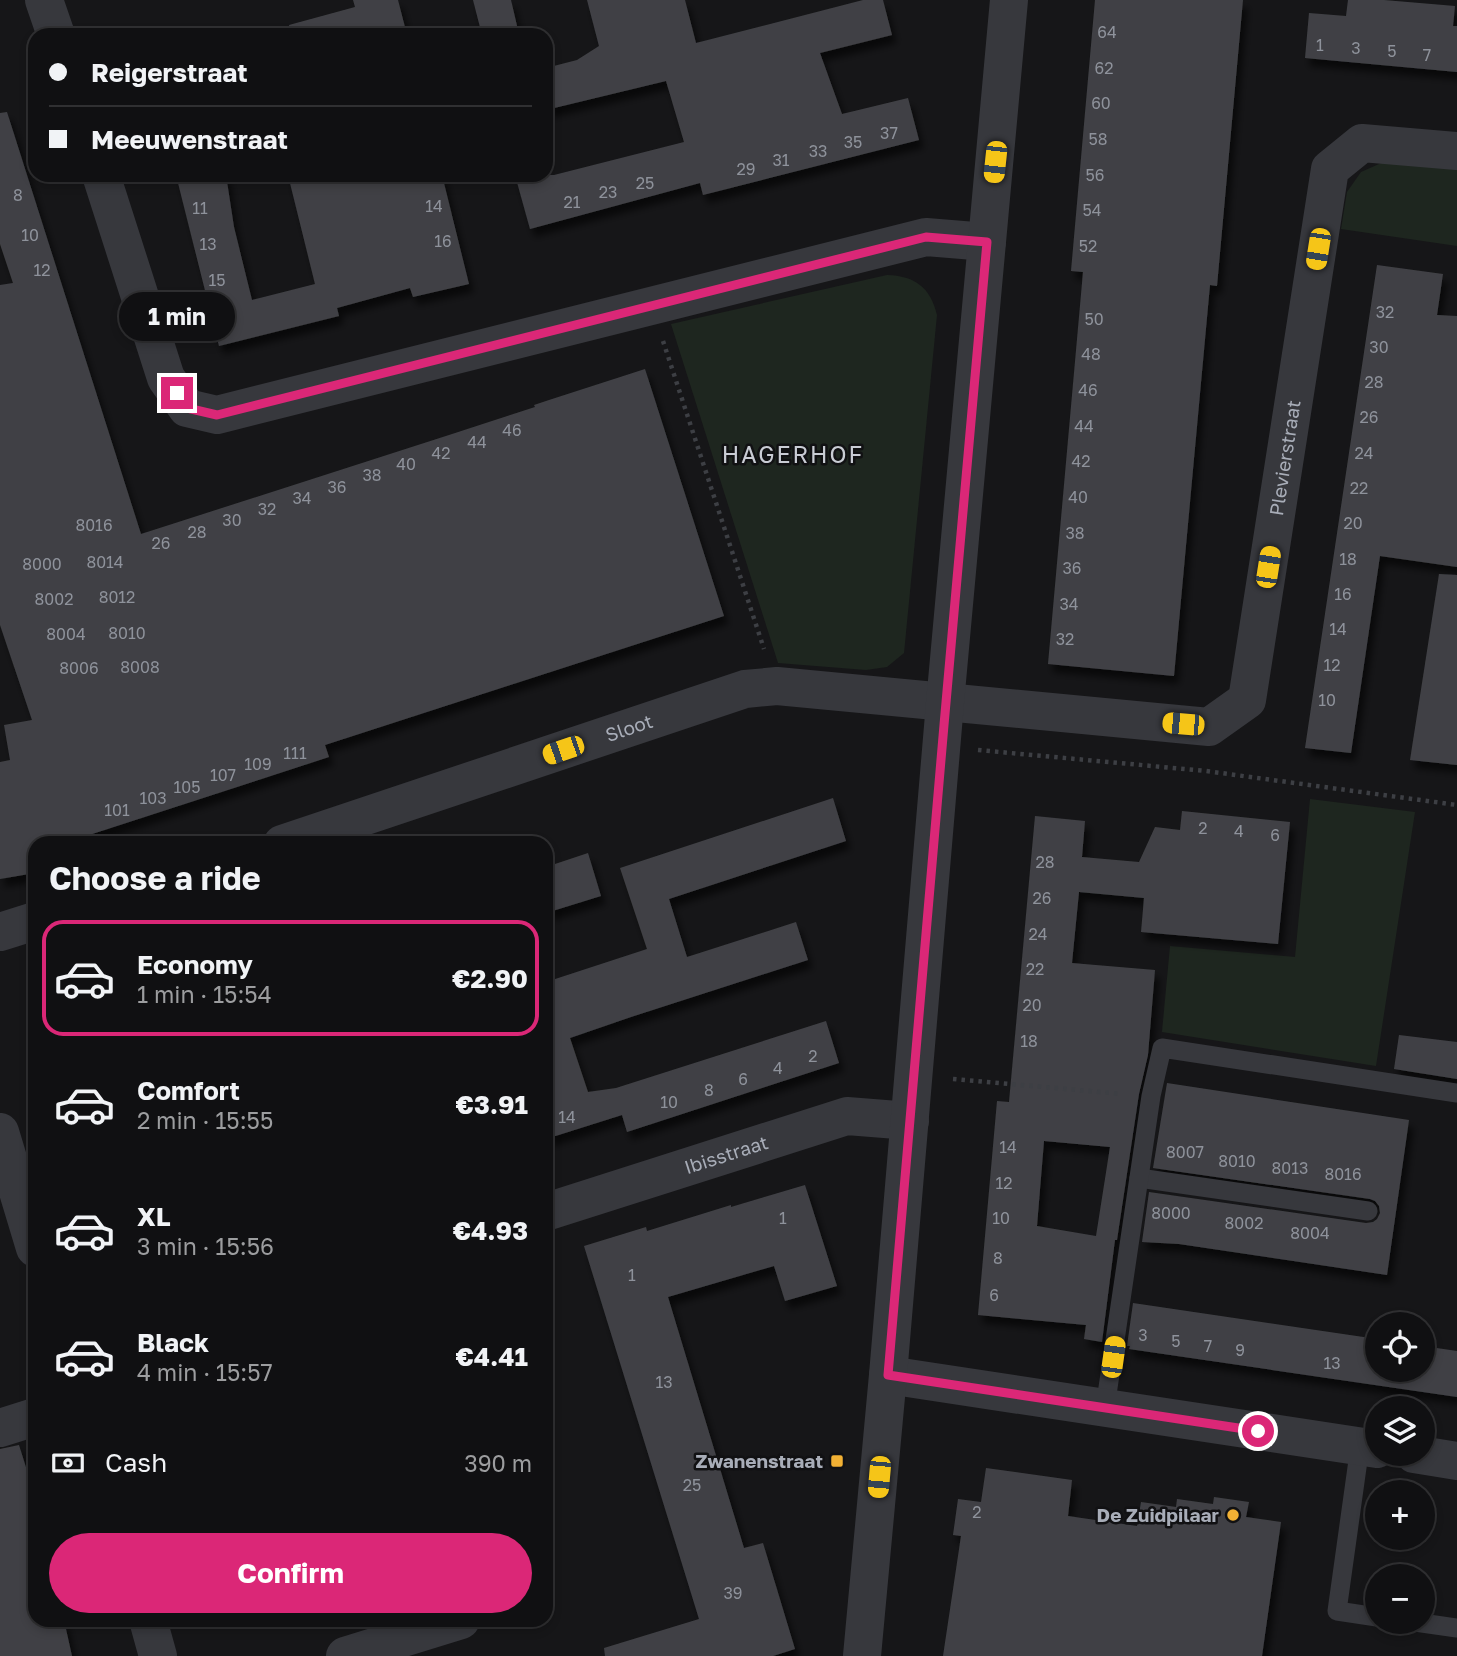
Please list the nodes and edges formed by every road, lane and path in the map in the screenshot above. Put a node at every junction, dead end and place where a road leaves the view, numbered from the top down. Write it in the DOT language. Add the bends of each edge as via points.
graph roads {
  1 [pos="44,0"];
  2 [pos="1009,0"];
  3 [pos="53,28"];
  4 [pos="1457,151"];
  5 [pos="103,182"];
  6 [pos="987,242"];
  7 [pos="652,306"];
  8 [pos="777,686"];
  9 [pos="946,703"];
  10 [pos="942,746"];
  11 [pos="1457,805"];
  12 [pos="311,836"];
  13 [pos="28,923"];
  14 [pos="0,932"];
  15 [pos="914,1076"];
  16 [pos="1457,1093"];
  17 [pos="1151,1096"];
  18 [pos="910,1121"];
  19 [pos="0,1132"];
  20 [pos="1139,1178"];
  21 [pos="553,1210"];
  22 [pos="1368,1211"];
  23 [pos="28,1225"];
  24 [pos="888,1375"];
  25 [pos="1105,1408"];
  26 [pos="28,1420"];
  27 [pos="0,1428"];
  28 [pos="1365,1447"];
  29 [pos="1435,1457"];
  30 [pos="1457,1461"];
  31 [pos="1365,1466"];
  32 [pos="1365,1615"];
  33 [pos="1435,1625"];
  34 [pos="150,1627"];
  35 [pos="438,1627"];
  36 [pos="1457,1628"];
  37 [pos="158,1656"];
  38 [pos="345,1656"];
  39 [pos="862,1656"];
  1 -- 3 [label="street"];
  2 -- 6 [label="street"];
  4 -- 9 [label="street, Plevierstraat" via="1362,143 1330,169 1247,700 1209,727"];
  5 -- 7 [label="street" via="166,379 187,408 217,415"];
  6 -- 7 [label="street" via="926,237"];
  6 -- 9 [label="street"];
  7 -- 8 [label="path"];
  8 -- 9 [label="street, Sloot"];
  8 -- 12 [label="street, Sloot" via="746,689"];
  9 -- 10 [label="street"];
  10 -- 11 [label="path" via="1206,771"];
  10 -- 15 [label="street"];
  13 -- 14 [label="street"];
  15 -- 17 [label="path"];
  15 -- 18 [label="street"];
  16 -- 17 [label="lane" via="1162,1048"];
  17 -- 20 [label="lane"];
  18 -- 21 [label="street, Ibisstraat" via="847,1116"];
  18 -- 24 [label="street"];
  19 -- 23 [label="street"];
  20 -- 22 [label="lane"];
  20 -- 25 [label="lane"];
  24 -- 25 [label="street"];
  24 -- 39 [label="street"];
  25 -- 28 [label="street"];
  26 -- 27 [label="street"];
  29 -- 30 [label="street"];
  31 -- 32 [label="lane" via="1337,1611"];
  33 -- 36 [label="lane"];
  34 -- 37 [label="street"];
  35 -- 38 [label="street"];
}
